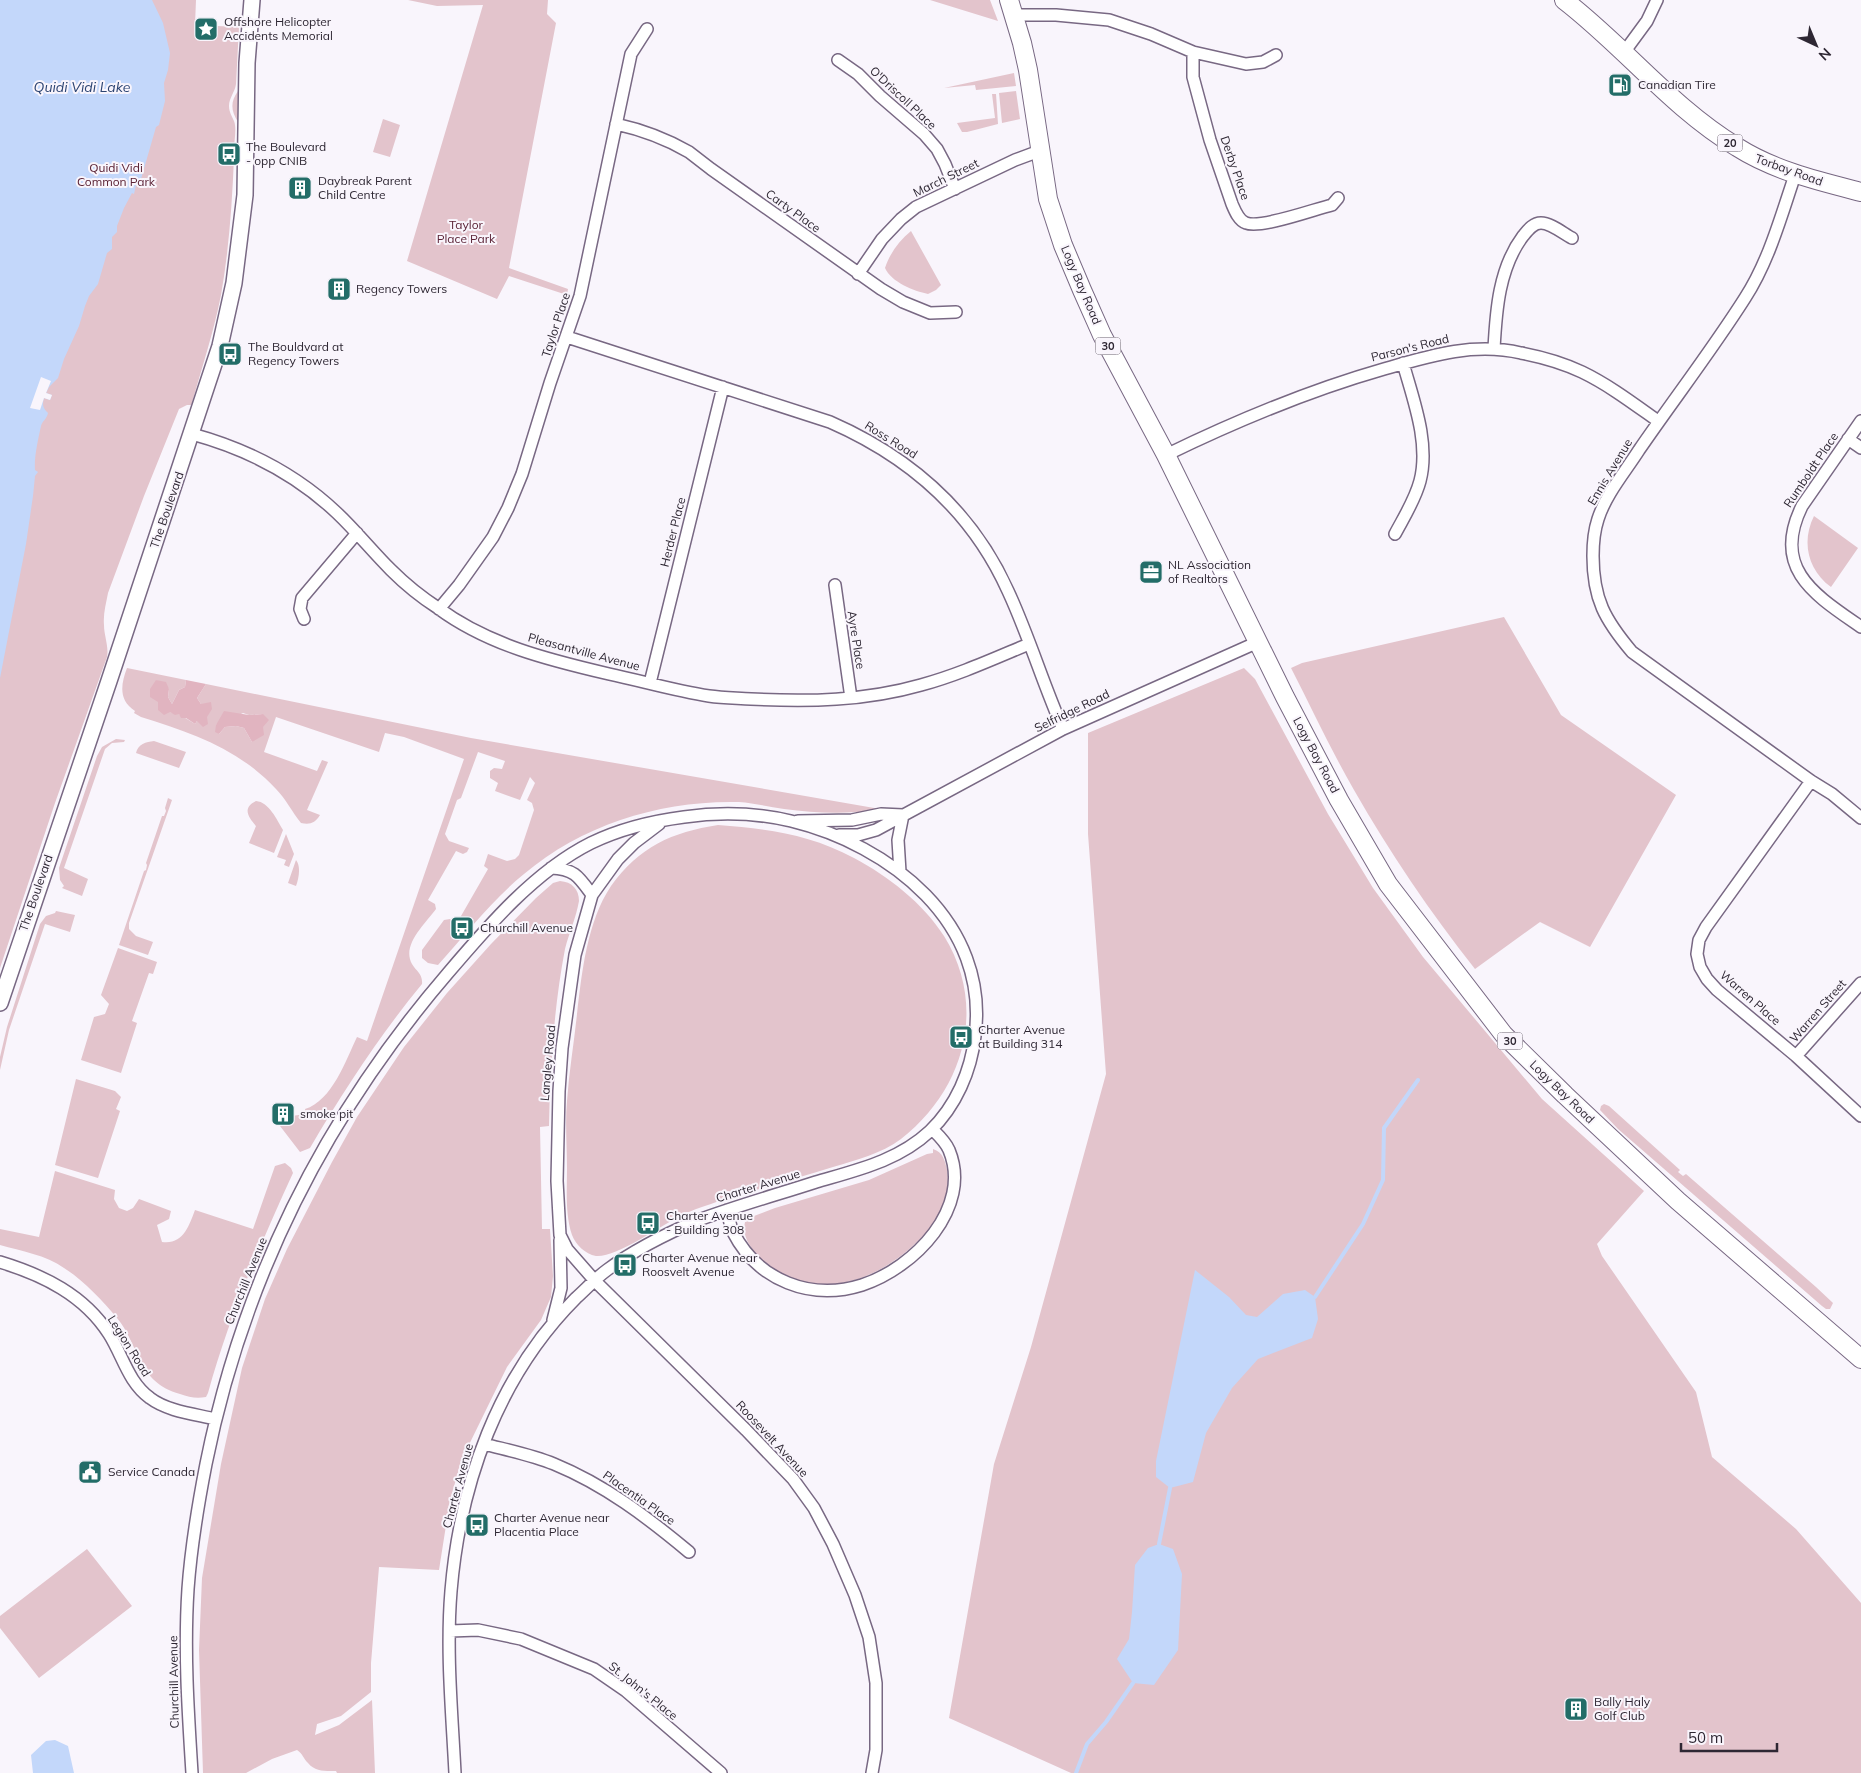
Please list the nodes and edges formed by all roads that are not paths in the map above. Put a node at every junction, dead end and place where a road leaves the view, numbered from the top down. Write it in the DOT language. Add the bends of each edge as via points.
graph roads {
  1 [pos="252,0"];
  2 [pos="1564,0"];
  3 [pos="1658,0"];
  4 [pos="1011,7"];
  5 [pos="647,29"];
  6 [pos="1625,51"];
  7 [pos="1193,52"];
  8 [pos="1276,55"];
  9 [pos="838,60"];
  10 [pos="616,124"];
  11 [pos="1042,150"];
  12 [pos="1795,175"];
  13 [pos="955,189"];
  14 [pos="1861,192"];
  15 [pos="1338,198"];
  16 [pos="1572,238"];
  17 [pos="858,274"];
  18 [pos="956,312"];
  19 [pos="567,338"];
  20 [pos="1494,349"];
  21 [pos="1403,363"];
  22 [pos="723,387"];
  23 [pos="1658,421"];
  24 [pos="1861,421"];
  25 [pos="192,434"];
  26 [pos="1848,439"];
  27 [pos="1861,448"];
  28 [pos="1166,455"];
  29 [pos="356,533"];
  30 [pos="1395,534"];
  31 [pos="835,585"];
  32 [pos="438,609"];
  33 [pos="304,619"];
  34 [pos="1861,627"];
  35 [pos="1258,642"];
  36 [pos="1029,644"];
  37 [pos="650,683"];
  38 [pos="851,698"];
  39 [pos="1063,729"];
  40 [pos="1810,781"];
  41 [pos="903,815"];
  42 [pos="1861,818"];
  43 [pos="664,821"];
  44 [pos="790,821"];
  45 [pos="830,834"];
  46 [pos="551,868"];
  47 [pos="900,872"];
  48 [pos="592,895"];
  49 [pos="1861,983"];
  50 [pos="0,1003"];
  51 [pos="1796,1056"];
  52 [pos="1861,1116"];
  53 [pos="932,1129"];
  54 [pos="727,1210"];
  55 [pos="560,1235"];
  56 [pos="0,1262"];
  57 [pos="594,1281"];
  58 [pos="552,1325"];
  59 [pos="1861,1359"];
  60 [pos="215,1419"];
  61 [pos="484,1444"];
  62 [pos="689,1552"];
  63 [pos="450,1630"];
  64 [pos="192,1773"];
  65 [pos="455,1773"];
  66 [pos="721,1773"];
  67 [pos="872,1773"];
  1 -- 25 [label="street, The Boulevard" via="247,63 245,195 234,283 220,346"];
  2 -- 6 [label="main road, Torbay Road / 20"];
  3 -- 6 [label="street"];
  4 -- 7 [label="street" via="1109,20"];
  4 -- 11 [label="main road, Logy Bay Road / 30" via="1028,70"];
  5 -- 10 [label="street, Taylor Place" via="631,54"];
  6 -- 12 [label="main road, Torbay Road / 20" via="1687,110 1736,147"];
  7 -- 8 [label="street" via="1246,64 1263,62"];
  7 -- 15 [label="street, Derby Place" via="1193,77 1210,140 1232,204 1245,223 1272,222 1332,205"];
  9 -- 13 [label="street, O'Driscoll Place" via="858,74 937,148"];
  10 -- 17 [label="street, Carty Place" via="668,139 689,152"];
  10 -- 19 [label="street, Taylor Place" via="580,296"];
  11 -- 13 [label="street, March Street"];
  11 -- 28 [label="main road, Logy Bay Road / 30" via="1048,199 1062,245 1102,335"];
  12 -- 14 [label="main road, Torbay Road / 20"];
  12 -- 23 [label="street, Ennis Avenue" via="1766,259 1747,296"];
  13 -- 17 [label="street, March Street" via="916,207 901,219 882,239"];
  16 -- 20 [label="street" via="1540,223 1533,225 1516,246 1500,288"];
  17 -- 18 [label="street, Carty Place" via="902,302 930,313"];
  19 -- 22 [label="street, Ross Road"];
  19 -- 32 [label="street, Taylor Place" via="508,508 493,537"];
  20 -- 21 [label="street, Parson's Road" via="1450,351"];
  20 -- 23 [label="street, Parson's Road" via="1539,357 1582,372"];
  21 -- 28 [label="street, Parson's Road" via="1285,401"];
  21 -- 30 [label="street" via="1418,415 1422,464 1416,493"];
  22 -- 36 [label="street, Ross Road" via="830,422 856,434 923,477 984,545 1008,591"];
  22 -- 37 [label="street, Herder Place"];
  23 -- 40 [label="street, Ennis Avenue" via="1598,518 1593,568 1596,594 1615,632 1632,652"];
  24 -- 26 [label="street, Rumboldt Place"];
  25 -- 29 [label="street, Pleasantville Avenue" via="239,449 278,468 319,497"];
  25 -- 50 [label="street, The Boulevard"];
  26 -- 27 [label="street"];
  26 -- 34 [label="street, Rumboldt Place" via="1795,520 1793,557 1798,572 1819,598"];
  28 -- 35 [label="main road, Logy Bay Road / 30"];
  29 -- 32 [label="street, Pleasantville Avenue" via="392,571"];
  29 -- 33 [label="street" via="302,598 300,609"];
  31 -- 38 [label="street, Ayre Place"];
  32 -- 37 [label="street, Pleasantville Avenue" via="504,645 580,668"];
  35 -- 39 [label="street, Selfridge Road"];
  35 -- 59 [label="main road, Logy Bay Road / 30" via="1339,800 1388,884 1504,1035 1678,1201"];
  36 -- 38 [label="street, Pleasantville Avenue" via="921,685"];
  36 -- 39 [label="street, Ross Road"];
  37 -- 38 [label="street, Pleasantville Avenue" via="709,696 790,701"];
  39 -- 41 [label="street, Selfridge Road"];
  40 -- 42 [label="street, Ennis Avenue"];
  40 -- 51 [label="street, Warren Place" via="1706,928 1699,940 1697,954 1700,967 1717,990"];
  41 -- 44 [label="street, Selfridge Road"];
  41 -- 45 [label="street, Selfridge Road" via="867,834"];
  41 -- 47 [label="street" via="898,840"];
  43 -- 44 [label="street, Churchill Avenue" via="711,814"];
  43 -- 46 [label="street, Churchill Avenue" via="604,838"];
  43 -- 48 [label="street, Langley Road" via="618,859"];
  44 -- 45 [label="street, Charter Avenue"];
  45 -- 47 [label="street, Charter Avenue"];
  46 -- 48 [label="street" via="574,872"];
  46 -- 60 [label="street, Churchill Avenue" via="480,935 421,1004 375,1064 341,1116 308,1174 270,1255 238,1339"];
  47 -- 53 [label="street, Charter Avenue" via="950,922 969,963 977,1002 976,1033 967,1069 954,1100"];
  48 -- 55 [label="street, Langley Road" via="575,955 562,1048 557,1181"];
  49 -- 51 [label="street, Warren Street"];
  51 -- 52 [label="street, Warren Place"];
  53 -- 54 [label="street, Charter Avenue" via="903,1151 864,1169"];
  53 -- 54 [label="street" via="946,1144 950,1156 954,1188 945,1218 903,1264 862,1285 823,1290 788,1284 772,1276 744,1249 733,1231"];
  54 -- 57 [label="street, Charter Avenue" via="675,1230 616,1263"];
  55 -- 57 [label="street, Langley Road" via="567,1249"];
  55 -- 58 [label="street, Langley Road" via="561,1288"];
  56 -- 60 [label="street, Legion Road" via="37,1275 86,1306 109,1334 133,1380 149,1397 169,1407"];
  57 -- 58 [label="street, Charter Avenue"];
  57 -- 67 [label="street, Roosevelt Avenue" via="746,1430 793,1479 814,1508 855,1595 869,1637 876,1683 876,1750"];
  58 -- 61 [label="street, Charter Avenue" via="512,1381"];
  60 -- 64 [label="street, Churchill Avenue" via="188,1584 186,1685"];
  61 -- 62 [label="street, Placentia Place" via="552,1463 578,1474 608,1490"];
  61 -- 63 [label="street, Charter Avenue" via="475,1466 461,1524 451,1591"];
  63 -- 65 [label="street, Charter Avenue"];
  63 -- 66 [label="street, St. John's Place" via="478,1630 521,1638 594,1669 626,1691"];
}
